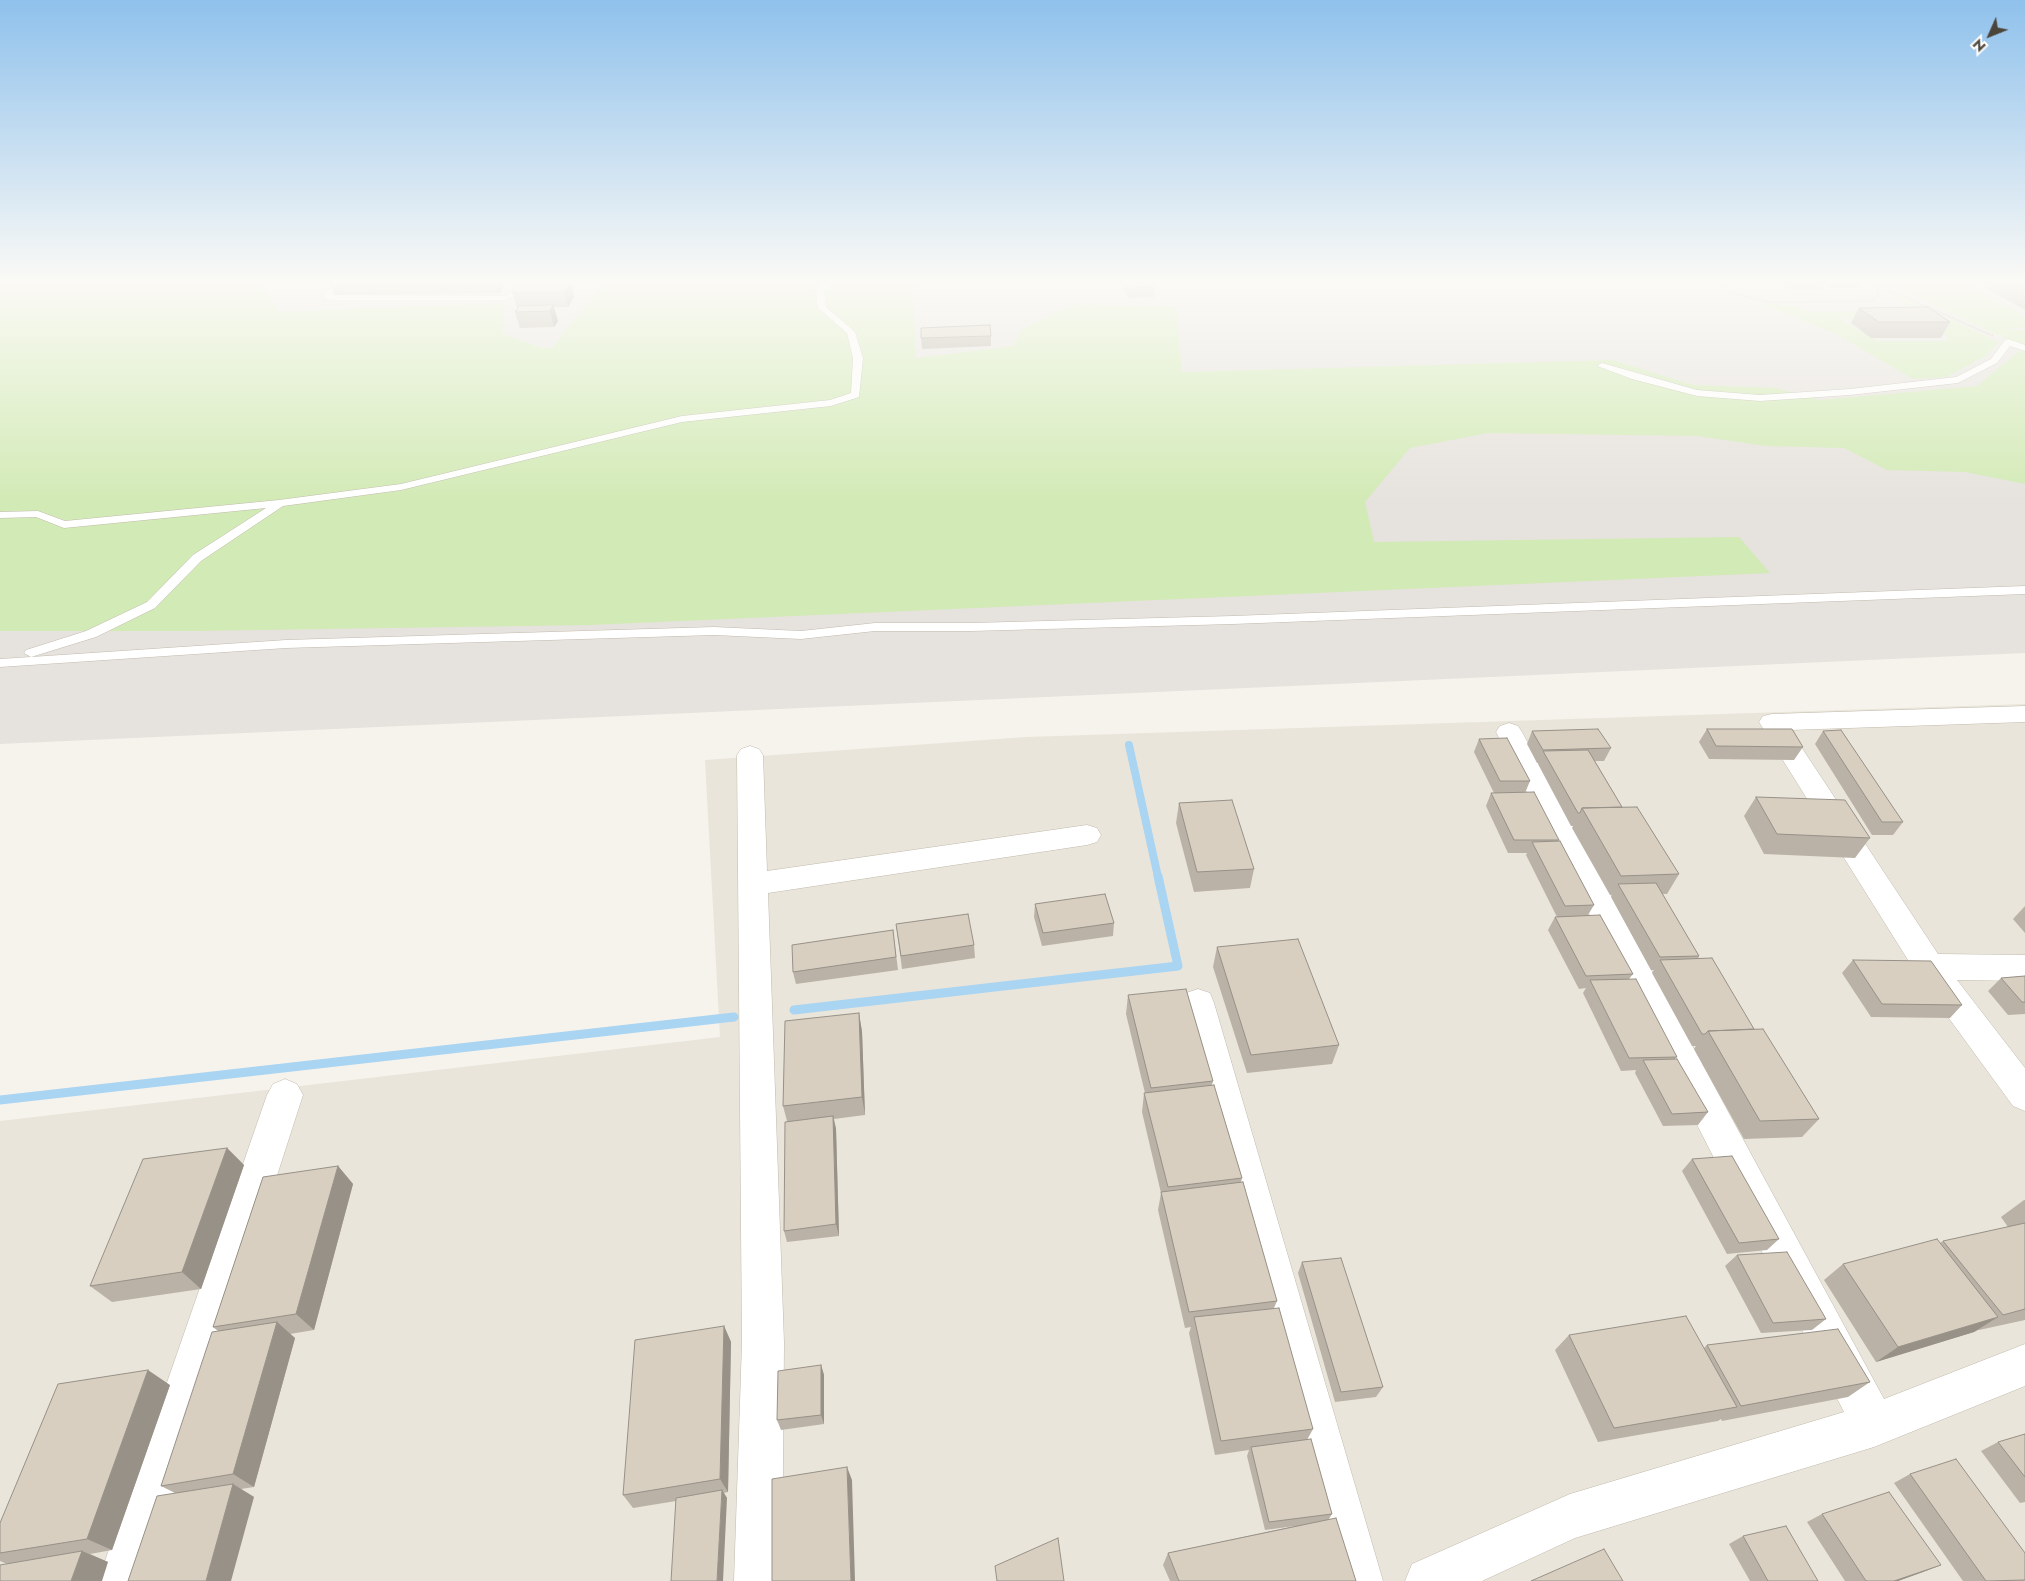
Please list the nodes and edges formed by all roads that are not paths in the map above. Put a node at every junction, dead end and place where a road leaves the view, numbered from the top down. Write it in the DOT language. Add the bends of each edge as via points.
graph roads {
  1 [pos="857,355"];
  2 [pos="1999,355"];
  3 [pos="1602,366"];
  4 [pos="280,503"];
  5 [pos="0,515"];
  6 [pos="2025,590"];
  7 [pos="0,662"];
  8 [pos="2025,714"];
  9 [pos="1509,732"];
  10 [pos="750,755"];
  11 [pos="1087,835"];
  12 [pos="752,884"];
  13 [pos="1929,967"];
  14 [pos="2025,968"];
  15 [pos="1198,1003"];
  16 [pos="285,1095"];
  17 [pos="2025,1095"];
  18 [pos="2025,1365"];
  19 [pos="1874,1425"];
  20 [pos="122,1581"];
  21 [pos="758,1581"];
  22 [pos="1359,1581"];
  23 [pos="1429,1581"];
  1 -- 4 [label="lane" via="856,395 830,403 682,419 401,487"];
  2 -- 3 [label="lane" via="1994,361 1958,380 1760,398 1697,393"];
  4 -- 5 [label="lane" via="64,525 38,514"];
  4 -- 7 [label="lane" via="198,558 151,605 91,634"];
  6 -- 7 [label="lane" via="1233,620 876,627 801,635 714,631 296,644"];
  8 -- 13 [label="street" via="1772,722"];
  9 -- 19 [label="street"];
  10 -- 12 [label="street"];
  11 -- 12 [label="street"];
  12 -- 21 [label="street" via="763,1343"];
  13 -- 14 [label="street"];
  13 -- 17 [label="street"];
  15 -- 22 [label="street"];
  16 -- 20 [label="street"];
  18 -- 19 [label="street"];
  19 -- 23 [label="street" via="1570,1517"];
}
